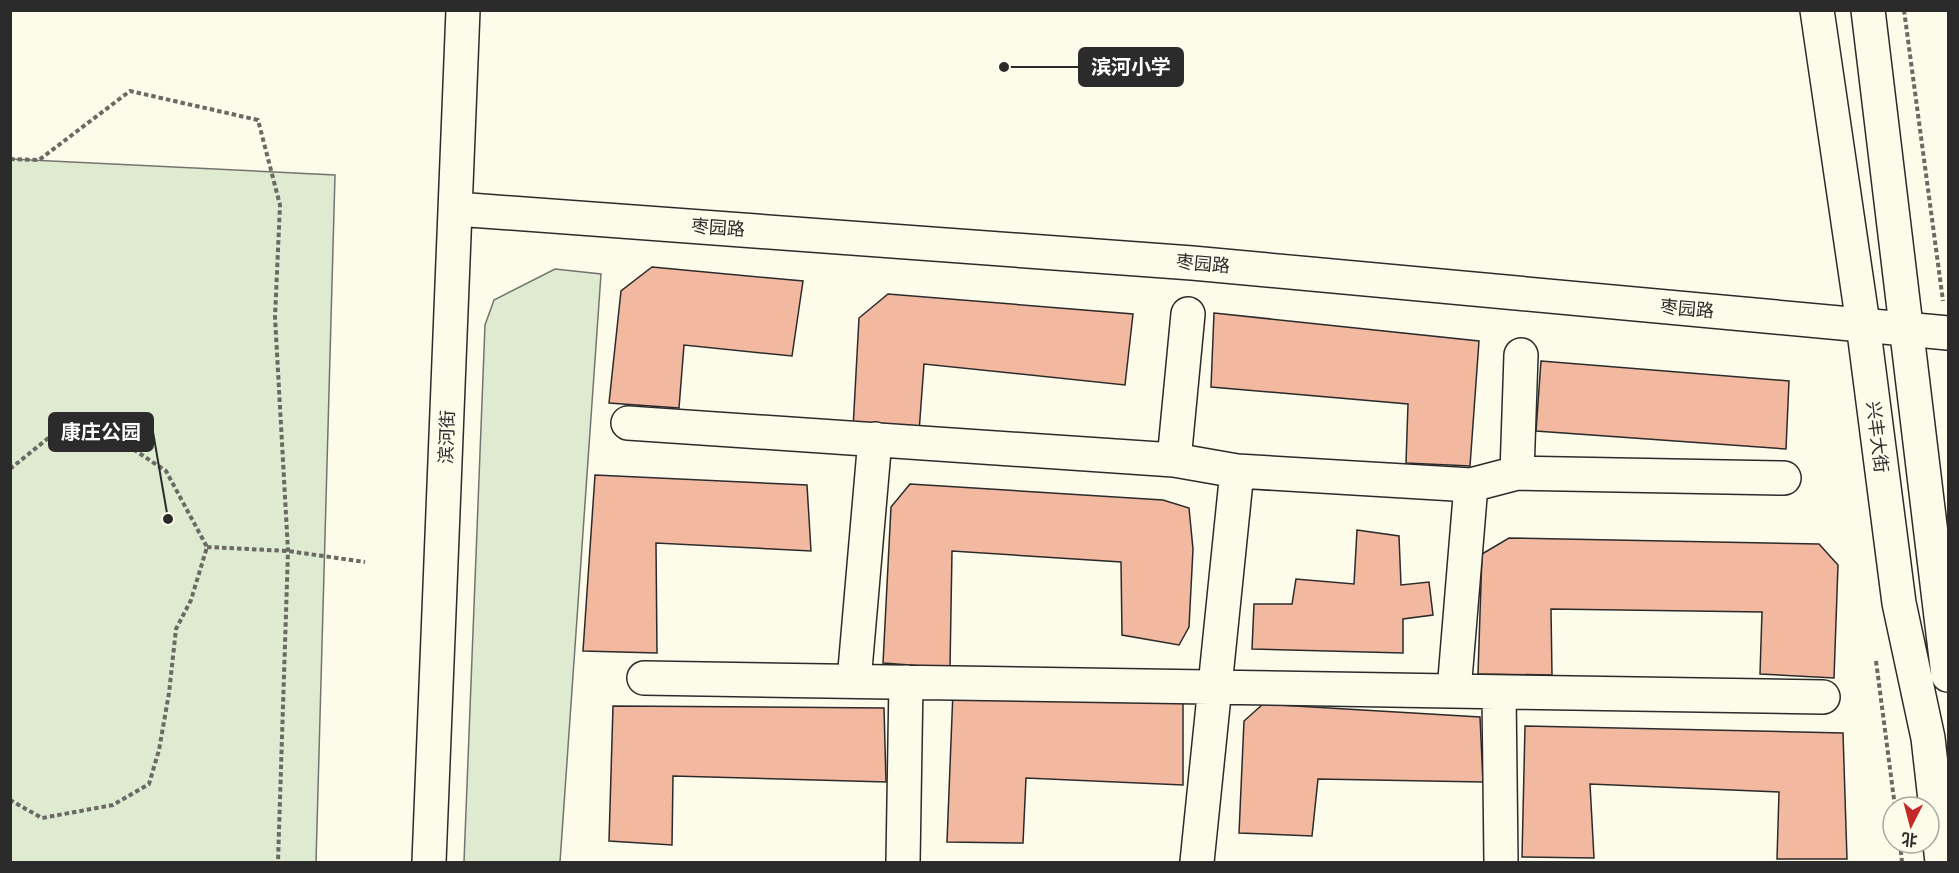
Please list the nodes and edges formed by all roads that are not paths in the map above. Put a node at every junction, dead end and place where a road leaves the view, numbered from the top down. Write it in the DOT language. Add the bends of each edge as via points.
graph roads {
  1 [pos="463,10"];
  2 [pos="1817,10"];
  3 [pos="1868,10"];
  4 [pos="456,209"];
  5 [pos="1188,314"];
  6 [pos="1863,324"];
  7 [pos="1907,328"];
  8 [pos="1948,333"];
  9 [pos="1521,355"];
  10 [pos="628,423"];
  11 [pos="875,439"];
  12 [pos="1174,460"];
  13 [pos="1237,471"];
  14 [pos="1517,473"];
  15 [pos="1784,478"];
  16 [pos="1471,485"];
  17 [pos="1948,675"];
  18 [pos="644,678"];
  19 [pos="854,681"];
  20 [pos="906,682"];
  21 [pos="1214,688"];
  22 [pos="1454,691"];
  23 [pos="1499,692"];
  24 [pos="1823,698"];
  25 [pos="429,862"];
  26 [pos="903,862"];
  27 [pos="1197,862"];
  28 [pos="1501,862"];
  29 [pos="1942,862"];
  1 -- 4 [label="street, 滨河街"];
  2 -- 6 [label="street, 兴丰大街"];
  3 -- 7 [label="street"];
  4 -- 6 [label="street, 枣园路" via="1192,263"];
  4 -- 25 [label="street, 滨河街"];
  5 -- 12 [label="street"];
  6 -- 7 [label="street, 枣园路"];
  6 -- 29 [label="street, 兴丰大街" via="1899,603 1928,738"];
  7 -- 8 [label="street, 枣园路"];
  7 -- 17 [label="street"];
  9 -- 14 [label="street"];
  10 -- 11 [label="street"];
  11 -- 12 [label="street"];
  11 -- 19 [label="street"];
  12 -- 13 [label="street"];
  13 -- 16 [label="street"];
  13 -- 21 [label="street"];
  14 -- 15 [label="street"];
  14 -- 16 [label="street"];
  16 -- 22 [label="street"];
  18 -- 19 [label="street"];
  19 -- 20 [label="street"];
  20 -- 21 [label="street"];
  20 -- 26 [label="street"];
  21 -- 22 [label="street"];
  21 -- 27 [label="street"];
  22 -- 23 [label="street"];
  23 -- 24 [label="street"];
  23 -- 28 [label="street"];
}
